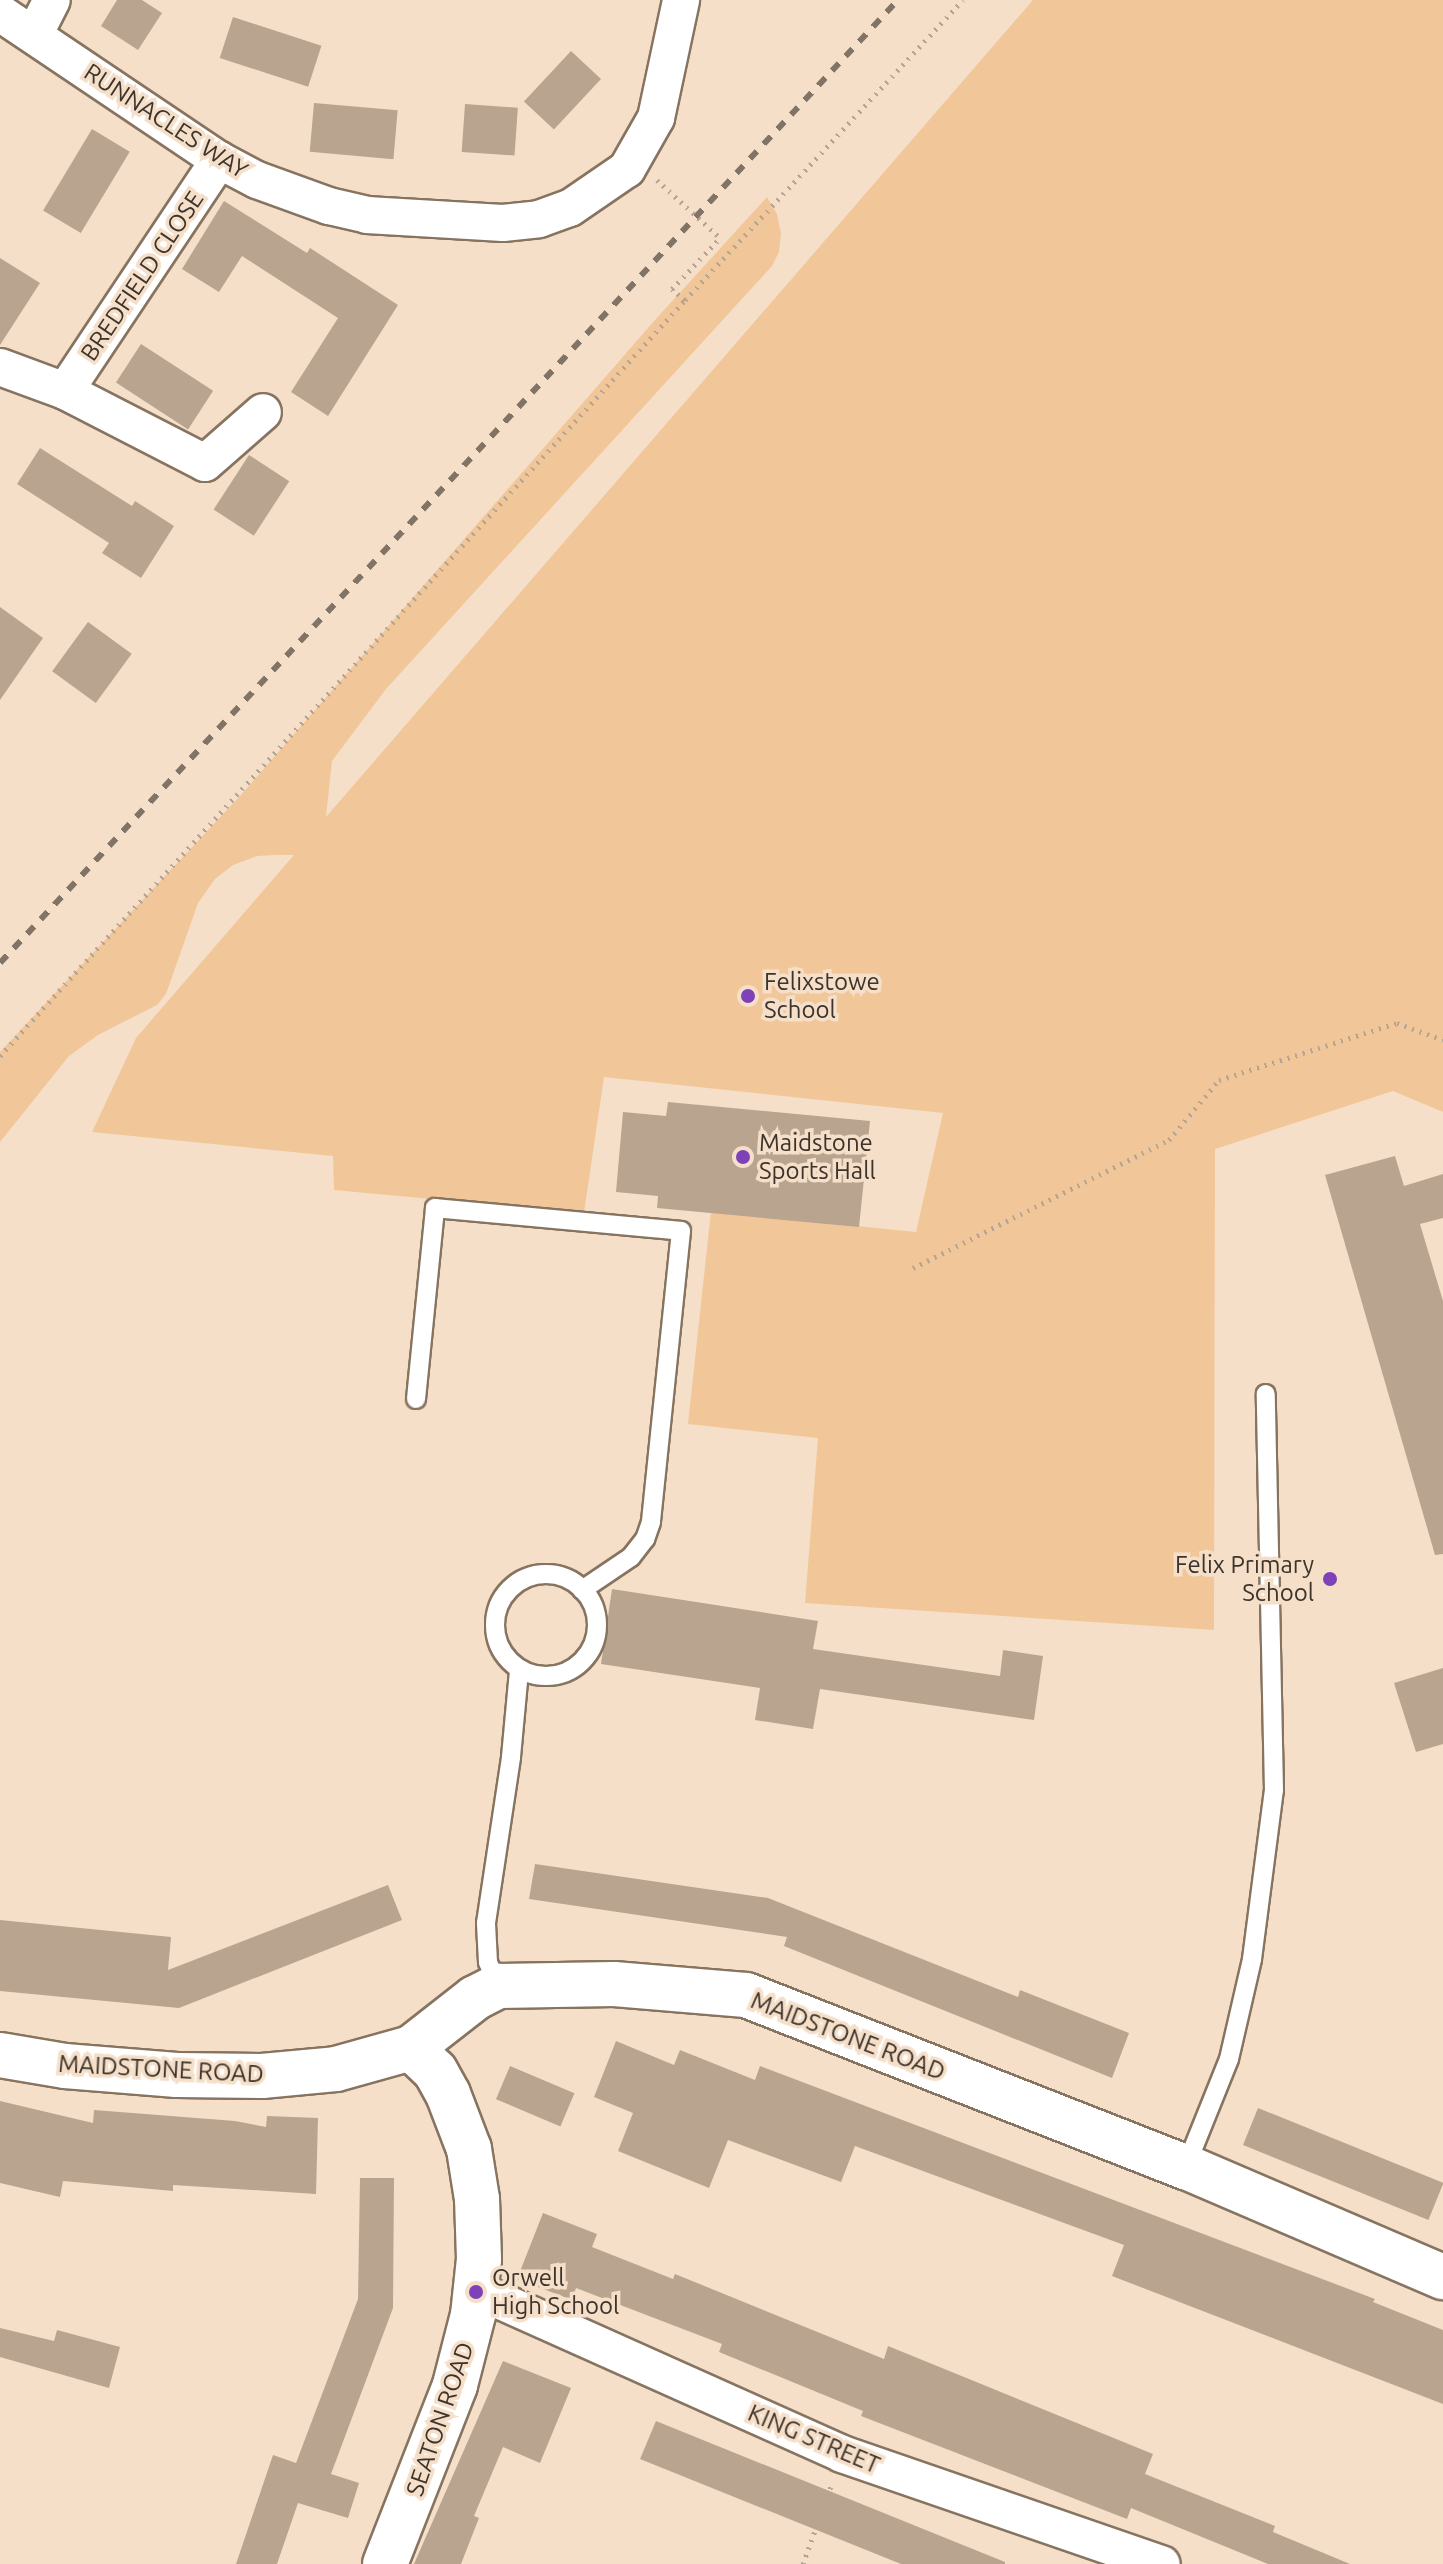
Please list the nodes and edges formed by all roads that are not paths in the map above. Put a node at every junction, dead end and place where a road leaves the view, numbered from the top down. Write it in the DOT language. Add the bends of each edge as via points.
graph roads {
  1 [pos="52,0"];
  2 [pos="681,0"];
  3 [pos="0,13"];
  4 [pos="34,35"];
  5 [pos="219,160"];
  6 [pos="0,367"];
  7 [pos="65,391"];
  8 [pos="263,412"];
  9 [pos="1266,1394"];
  10 [pos="416,1399"];
  11 [pos="582,1590"];
  12 [pos="519,1670"];
  13 [pos="499,1986"];
  14 [pos="411,2048"];
  15 [pos="0,2055"];
  16 [pos="1186,2167"];
  17 [pos="1443,2277"];
  18 [pos="476,2290"];
  19 [pos="385,2564"];
  20 [pos="1162,2564"];
  1 -- 4 [label="street"];
  2 -- 5 [label="street, RUNNACLES WAY" via="665,88 641,150 602,190 539,219 503,223 367,215 289,192"];
  3 -- 4 [label="street, RUNNACLES WAY"];
  4 -- 5 [label="street, RUNNACLES WAY"];
  5 -- 7 [label="street, BREDFIELD CLOSE"];
  6 -- 7 [label="street"];
  7 -- 8 [label="street" via="205,463"];
  9 -- 16 [label="lane" via="1274,1790 1252,1959 1232,2045"];
  10 -- 11 [label="lane" via="435,1208 681,1231 651,1522 631,1557"];
  11 -- 12 [label="lane" via="592,1601 598,1627 590,1652 570,1671 545,1677"];
  11 -- 12 [label="lane" via="573,1581 548,1574 521,1580 501,1598 494,1624 501,1650"];
  12 -- 13 [label="lane" via="486,1923 488,1962"];
  13 -- 14 [label="street, MAIDSTONE ROAD" via="475,1998"];
  13 -- 16 [label="street, MAIDSTONE ROAD" via="614,1984 746,1995"];
  14 -- 15 [label="street, MAIDSTONE ROAD" via="336,2069 262,2076 177,2075"];
  14 -- 18 [label="street, SEATON ROAD" via="435,2071 469,2149 478,2215"];
  16 -- 17 [label="street, MAIDSTONE ROAD"];
  18 -- 19 [label="street, SEATON ROAD" via="455,2385"];
  18 -- 20 [label="street, KING STREET" via="842,2454"];
}
